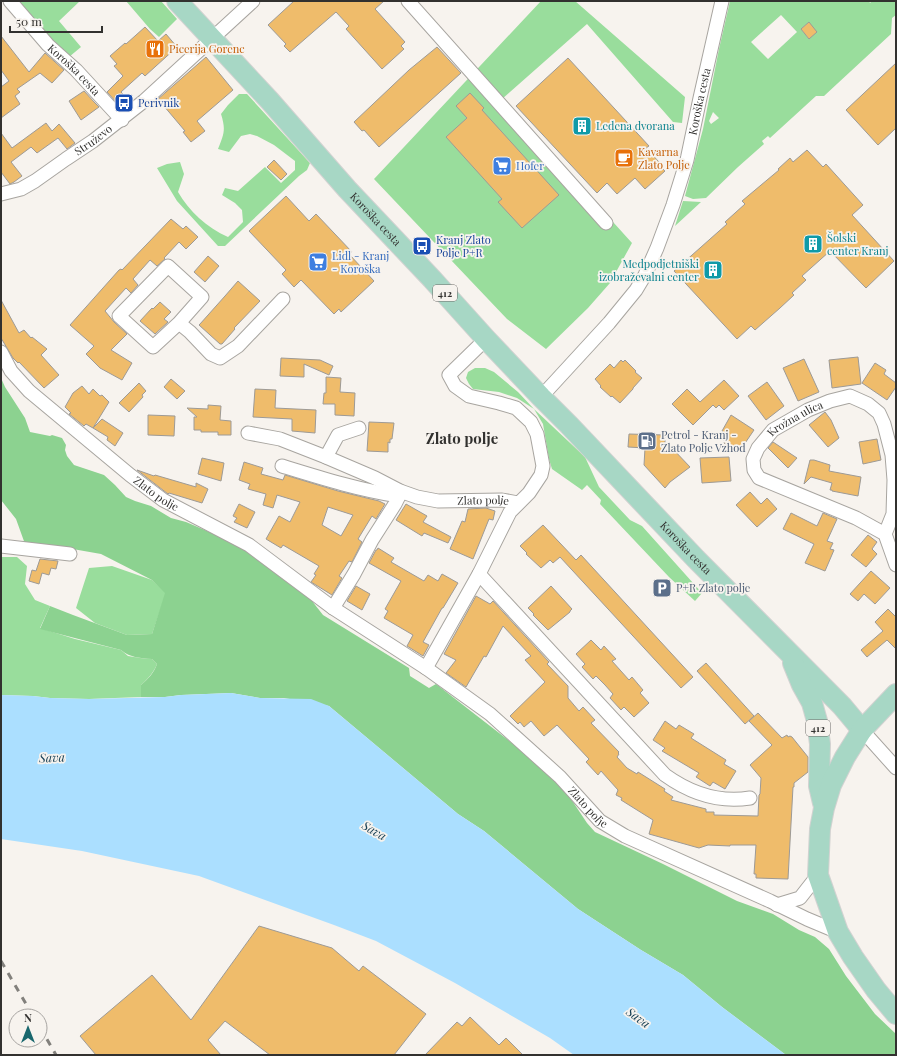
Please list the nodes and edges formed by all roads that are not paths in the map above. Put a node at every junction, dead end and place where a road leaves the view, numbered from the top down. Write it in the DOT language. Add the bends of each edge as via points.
graph roads {
  1 [pos="10,1"];
  2 [pos="177,1"];
  3 [pos="253,1"];
  4 [pos="408,1"];
  5 [pos="722,1"];
  6 [pos="212,38"];
  7 [pos="122,120"];
  8 [pos="1,194"];
  9 [pos="606,222"];
  10 [pos="283,299"];
  11 [pos="179,323"];
  12 [pos="486,339"];
  13 [pos="1,352"];
  14 [pos="541,397"];
  15 [pos="360,428"];
  16 [pos="248,433"];
  17 [pos="326,457"];
  18 [pos="282,466"];
  19 [pos="400,494"];
  20 [pos="518,503"];
  21 [pos="885,534"];
  22 [pos="1,546"];
  23 [pos="70,554"];
  24 [pos="896,565"];
  25 [pos="479,574"];
  26 [pos="333,608"];
  27 [pos="790,654"];
  28 [pos="426,668"];
  29 [pos="896,694"];
  30 [pos="862,730"];
  31 [pos="896,768"];
  32 [pos="750,798"];
  33 [pos="824,808"];
  34 [pos="818,875"];
  35 [pos="777,905"];
  36 [pos="838,932"];
  37 [pos="896,1014"];
  1 -- 7 [label="street, Koroška cesta" via="48,45 76,70"];
  2 -- 6 [label="main road, 412"];
  3 -- 6 [label="street, Struževo"];
  4 -- 9 [label="street"];
  5 -- 14 [label="street, Koroška cesta" via="687,160 673,205 645,275 609,323"];
  6 -- 7 [label="street, Struževo"];
  6 -- 12 [label="main road, Koroška cesta / 412"];
  7 -- 8 [label="street, Struževo" via="36,181 21,189"];
  10 -- 11 [label="street" via="238,346 220,358 211,354"];
  11 -- 11 [label="street" via="153,347 119,316 168,266 202,297"];
  12 -- 14 [label="main road, Koroška cesta / 412"];
  12 -- 20 [label="street, Zlato polje" via="449,375 455,386 469,396 516,408 531,422 537,434 543,466 529,493"];
  13 -- 26 [label="street, Zlato polje" via="11,371 29,391 130,475 163,500 249,545"];
  14 -- 27 [label="main road, Koroška cesta / 412"];
  15 -- 17 [label="street" via="338,435"];
  16 -- 17 [label="street, Zlato polje" via="280,440"];
  17 -- 19 [label="street, Zlato polje" via="376,478"];
  18 -- 19 [label="street, Zlato polje" via="333,482 380,493"];
  19 -- 20 [label="street, Zlato polje" via="438,501 502,500"];
  19 -- 26 [label="street"];
  20 -- 25 [label="street, Zlato polje" via="510,512"];
  21 -- 21 [label="street, Krožna ulica" via="894,514 892,455 879,412 868,404 850,396 830,401 773,430 758,448 753,459 754,470 759,478 856,518"];
  21 -- 24 [label="street"];
  22 -- 23 [label="street"];
  25 -- 28 [label="street, Zlato polje"];
  25 -- 32 [label="street" via="665,774 686,788 714,797 738,800"];
  26 -- 28 [label="street, Zlato polje"];
  27 -- 30 [label="main road, Koroška cesta / 412"];
  27 -- 33 [label="main road, 412" via="812,703 817,721 820,744 819,786"];
  28 -- 35 [label="street, Zlato polje" via="490,714 560,776 600,821 625,836"];
  29 -- 30 [label="main road"];
  30 -- 31 [label="street, Koroška cesta"];
  30 -- 33 [label="main road, 412" via="831,785"];
  33 -- 34 [label="main road, 412" via="820,829"];
  34 -- 35 [label="street" via="800,898"];
  34 -- 36 [label="main road, 412"];
  35 -- 36 [label="street, Zlato polje"];
  36 -- 37 [label="main road, 412" via="872,985"];
}
